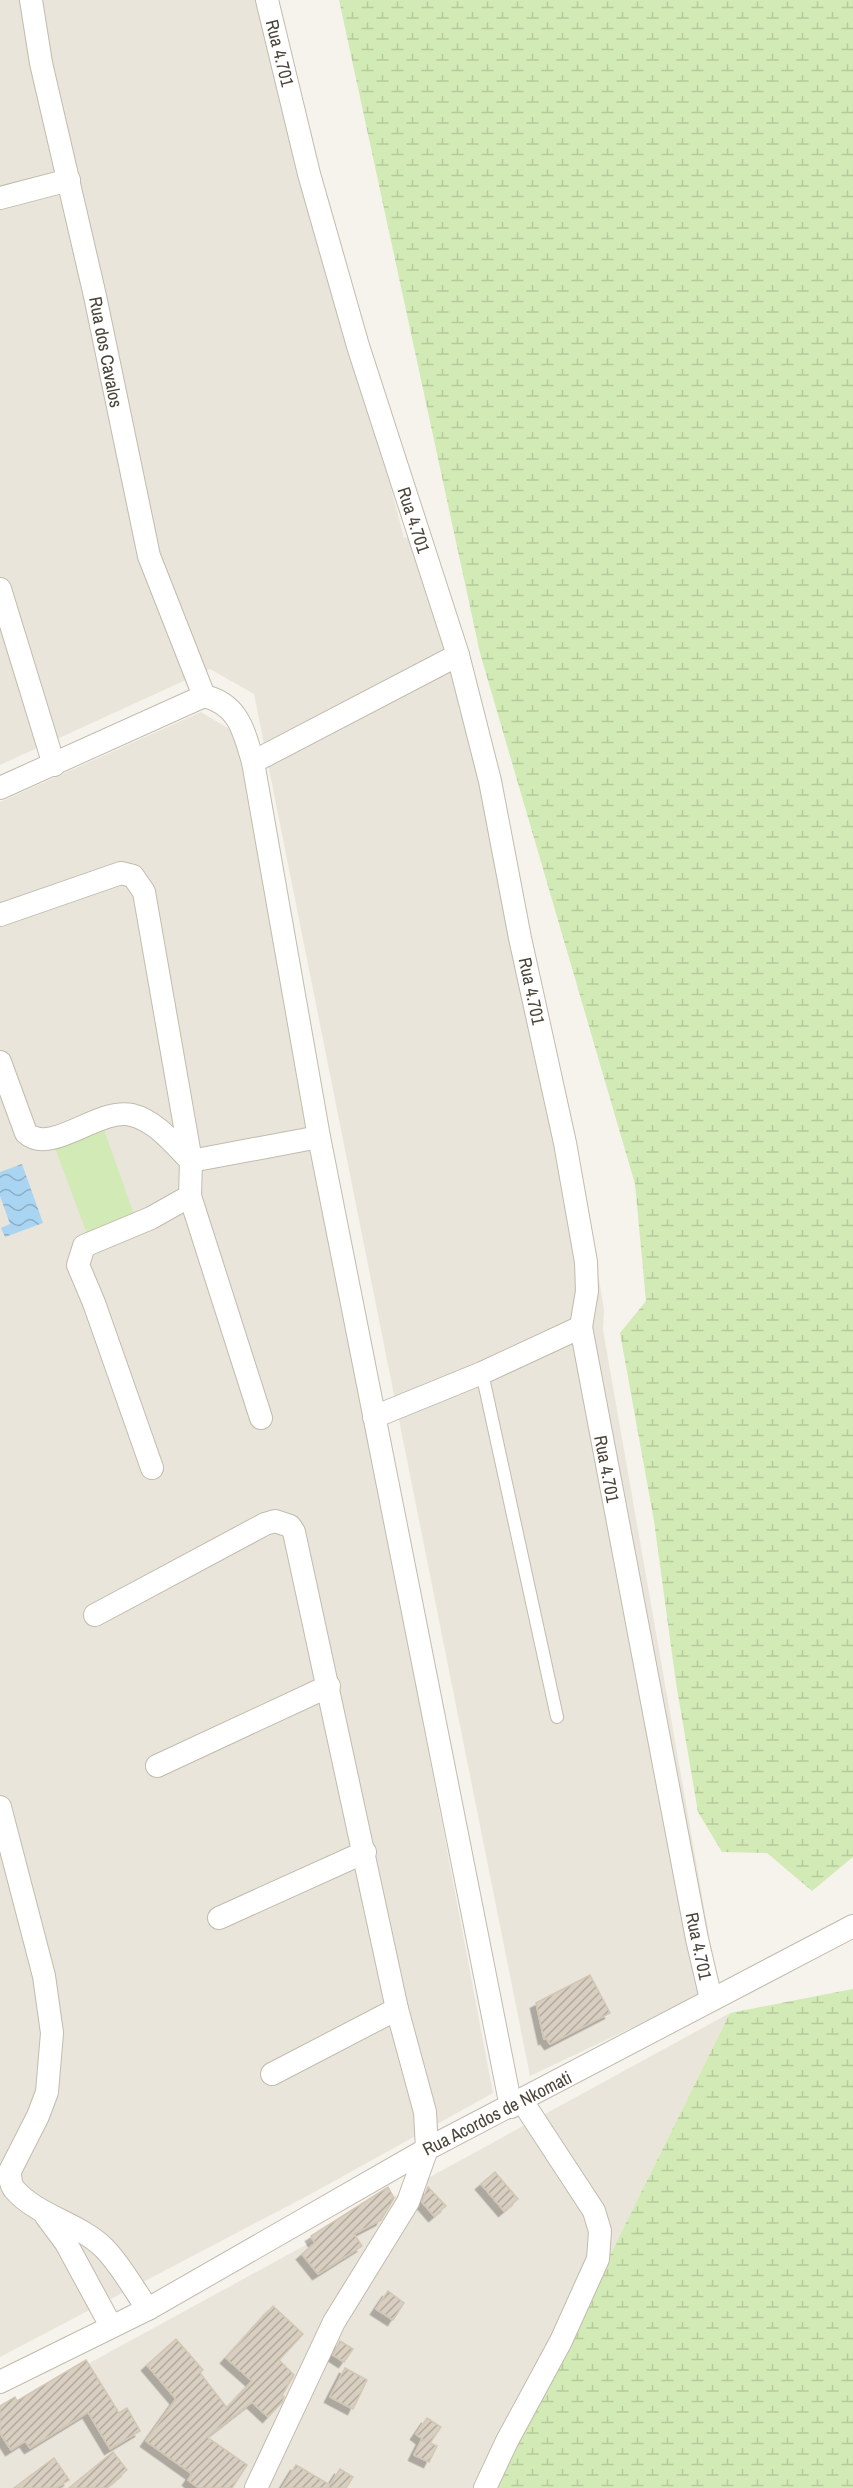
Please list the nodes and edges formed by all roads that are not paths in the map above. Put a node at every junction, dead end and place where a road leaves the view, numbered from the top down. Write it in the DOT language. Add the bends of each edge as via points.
graph roads {
  1 [pos="31,0"];
  2 [pos="267,0"];
  3 [pos="69,180"];
  4 [pos="0,198"];
  5 [pos="0,590"];
  6 [pos="458,655"];
  7 [pos="204,696"];
  8 [pos="253,762"];
  9 [pos="54,765"];
  10 [pos="0,788"];
  11 [pos="0,915"];
  12 [pos="0,1062"];
  13 [pos="319,1137"];
  14 [pos="191,1161"];
  15 [pos="190,1196"];
  16 [pos="581,1327"];
  17 [pos="482,1373"];
  18 [pos="374,1417"];
  19 [pos="261,1418"];
  20 [pos="152,1468"];
  21 [pos="95,1615"];
  22 [pos="329,1686"];
  23 [pos="556,1717"];
  24 [pos="157,1766"];
  25 [pos="0,1807"];
  26 [pos="365,1852"];
  27 [pos="219,1918"];
  28 [pos="853,1926"];
  29 [pos="711,1999"];
  30 [pos="397,2009"];
  31 [pos="272,2074"];
  32 [pos="516,2104"];
  33 [pos="427,2149"];
  34 [pos="40,2208"];
  35 [pos="148,2309"];
  36 [pos="111,2326"];
  37 [pos="0,2382"];
  38 [pos="256,2488"];
  39 [pos="485,2488"];
  1 -- 3 [label="street, Rua dos Cavalos" via="41,63"];
  2 -- 6 [label="street, Rua 4.701" via="309,174 358,346"];
  3 -- 4 [label="street"];
  3 -- 7 [label="street, Rua dos Cavalos" via="149,556"];
  5 -- 9 [label="street"];
  6 -- 8 [label="street"];
  6 -- 16 [label="street, Rua 4.701" via="490,781 565,1143 586,1262 587,1291"];
  7 -- 8 [label="street" via="217,699 240,719"];
  7 -- 9 [label="street"];
  8 -- 13 [label="street"];
  9 -- 10 [label="street"];
  11 -- 14 [label="street" via="114,874 125,873 137,880 144,892 155,943"];
  12 -- 14 [label="street" via="26,1133 35,1140 50,1139 104,1117 130,1114 147,1121"];
  13 -- 14 [label="street"];
  13 -- 18 [label="street"];
  14 -- 15 [label="street"];
  15 -- 19 [label="street"];
  15 -- 20 [label="street" via="151,1218 84,1246 78,1258"];
  16 -- 17 [label="street"];
  16 -- 29 [label="street, Rua 4.701"];
  17 -- 18 [label="street"];
  17 -- 23 [label="lane"];
  18 -- 32 [label="street"];
  21 -- 22 [label="street" via="265,1524 284,1522 294,1532"];
  22 -- 24 [label="street"];
  22 -- 26 [label="street"];
  25 -- 34 [label="street" via="49,2003 51,2062 47,2092 10,2171 14,2189"];
  26 -- 27 [label="street"];
  26 -- 30 [label="street"];
  28 -- 29 [label="street, Rua Acordos de Nkomati"];
  29 -- 32 [label="street, Rua Acordos de Nkomati"];
  30 -- 31 [label="street"];
  30 -- 33 [label="street" via="425,2112"];
  32 -- 33 [label="street, Rua Acordos de Nkomati"];
  32 -- 39 [label="street" via="594,2211 600,2231 598,2259 561,2341"];
  33 -- 35 [label="street, Rua Acordos de Nkomati"];
  33 -- 38 [label="street" via="408,2202 334,2322"];
  34 -- 35 [label="street" via="105,2249"];
  34 -- 36 [label="street" via="66,2243"];
  35 -- 36 [label="street, Rua Acordos de Nkomati"];
  36 -- 37 [label="street, Rua Acordos de Nkomati"];
}
